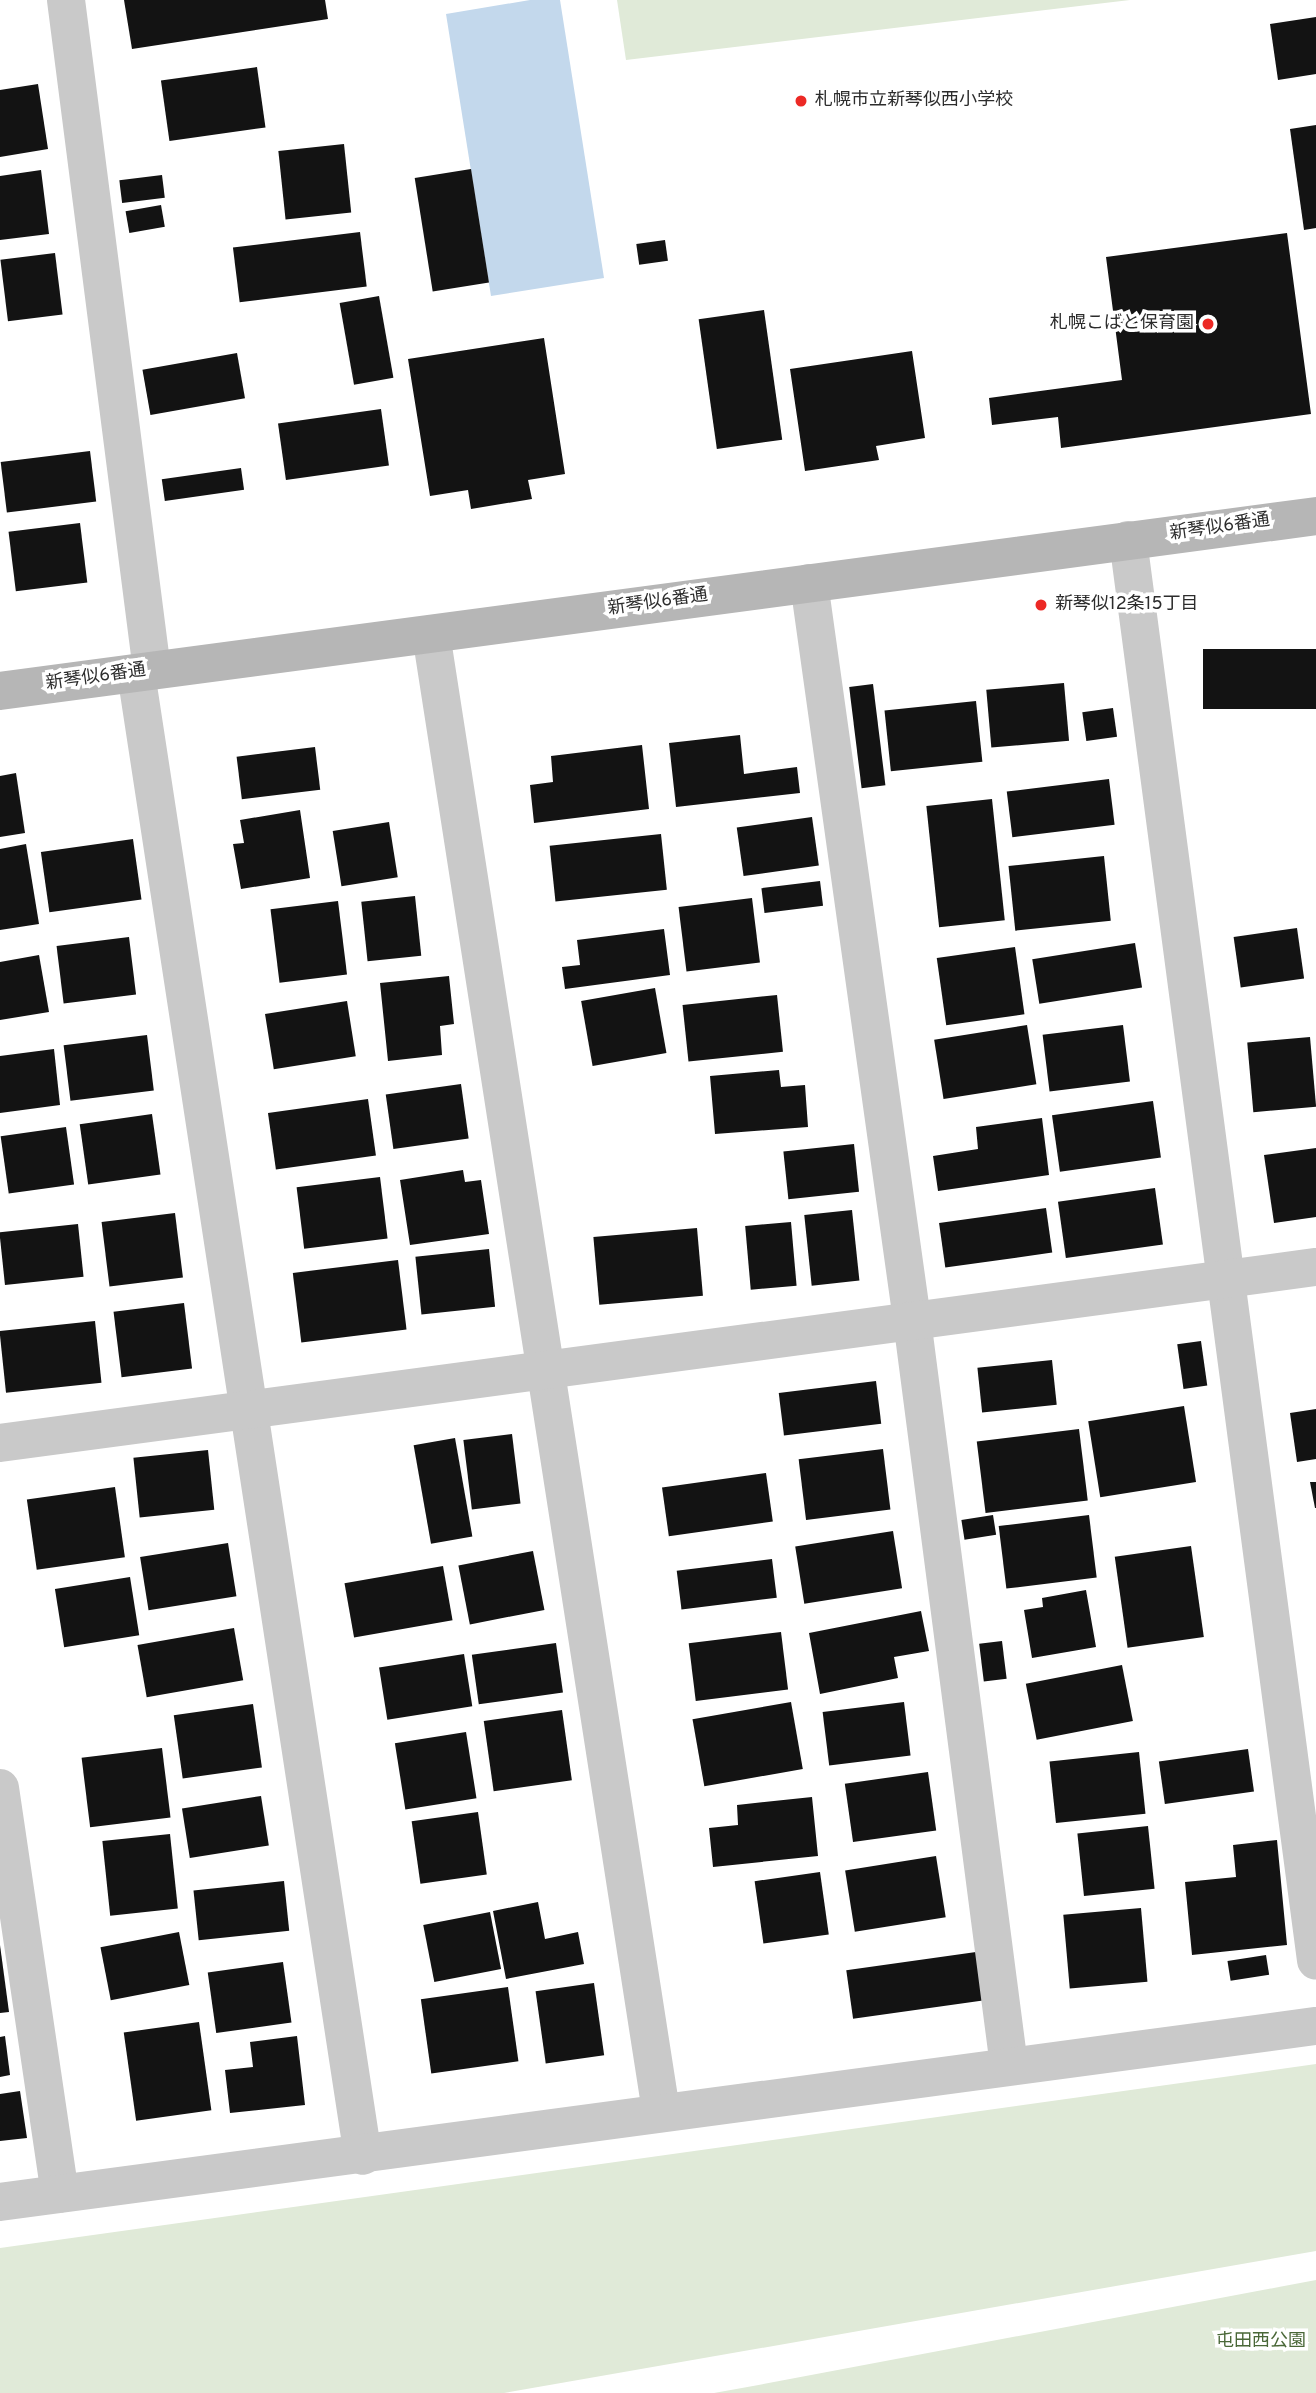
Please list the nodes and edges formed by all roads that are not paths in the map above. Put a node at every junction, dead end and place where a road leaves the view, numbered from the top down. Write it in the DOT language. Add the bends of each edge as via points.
graph roads {
  1 [pos="66,0"];
  2 [pos="1316,516"];
  3 [pos="1128,540"];
  4 [pos="809,583"];
  5 [pos="431,634"];
  6 [pos="144,672"];
  7 [pos="0,691"];
  8 [pos="1316,1267"];
  9 [pos="1226,1279"];
  10 [pos="912,1320"];
  11 [pos="545,1370"];
  12 [pos="248,1410"];
  13 [pos="0,1443"];
  14 [pos="0,1788"];
  15 [pos="1316,1961"];
  16 [pos="1316,2026"];
  17 [pos="1009,2066"];
  18 [pos="661,2112"];
  19 [pos="363,2156"];
  20 [pos="60,2194"];
  21 [pos="0,2202"];
  1 -- 6 [label="street"];
  2 -- 3 [label="street, 新琴似6番通"];
  3 -- 4 [label="street, 新琴似6番通"];
  3 -- 9 [label="street"];
  4 -- 5 [label="street, 新琴似6番通"];
  4 -- 10 [label="street"];
  5 -- 6 [label="street, 新琴似6番通"];
  5 -- 11 [label="street"];
  6 -- 7 [label="street, 新琴似6番通"];
  6 -- 12 [label="street"];
  8 -- 9 [label="street"];
  9 -- 10 [label="street"];
  9 -- 15 [label="street"];
  10 -- 11 [label="street"];
  10 -- 17 [label="street"];
  11 -- 12 [label="street"];
  11 -- 18 [label="street"];
  12 -- 13 [label="street"];
  12 -- 19 [label="street"];
  14 -- 20 [label="street"];
  16 -- 17 [label="street"];
  17 -- 18 [label="street"];
  18 -- 19 [label="street"];
  19 -- 20 [label="street"];
  20 -- 21 [label="street"];
}
